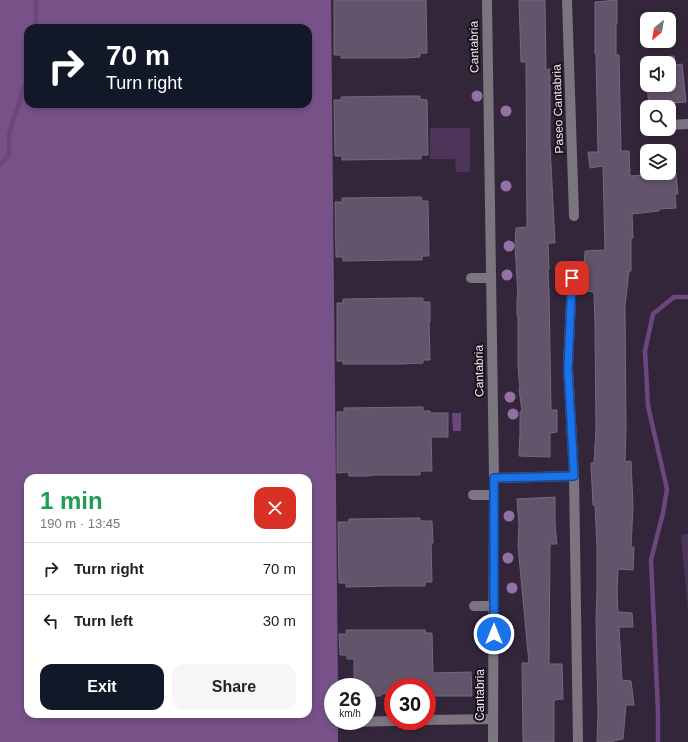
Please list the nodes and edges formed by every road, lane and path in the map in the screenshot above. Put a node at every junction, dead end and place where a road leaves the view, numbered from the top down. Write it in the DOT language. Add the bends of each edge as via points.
graph roads {
  1 [pos="487,0"];
  2 [pos="567,0"];
  3 [pos="688,124"];
  4 [pos="676,125"];
  5 [pos="574,216"];
  6 [pos="471,278"];
  7 [pos="490,278"];
  8 [pos="572,278"];
  9 [pos="574,476"];
  10 [pos="494,478"];
  11 [pos="473,495"];
  12 [pos="494,495"];
  13 [pos="474,606"];
  14 [pos="494,606"];
  15 [pos="494,719"];
  16 [pos="436,720"];
  17 [pos="494,742"];
  18 [pos="578,742"];
  1 -- 7 [label="street, Cantabria"];
  2 -- 5 [label="street, Paseo Cantabria"];
  3 -- 4 [label="street"];
  6 -- 7 [label="street"];
  7 -- 10 [label="street, Cantabria"];
  8 -- 9 [label="street" via="568,368"];
  9 -- 10 [label="street"];
  9 -- 18 [label="street"];
  10 -- 12 [label="street, Cantabria"];
  11 -- 12 [label="street"];
  12 -- 14 [label="street, Cantabria"];
  13 -- 14 [label="street"];
  14 -- 15 [label="street, Cantabria"];
  15 -- 16 [label="street"];
  15 -- 17 [label="street, Cantabria"];
}
